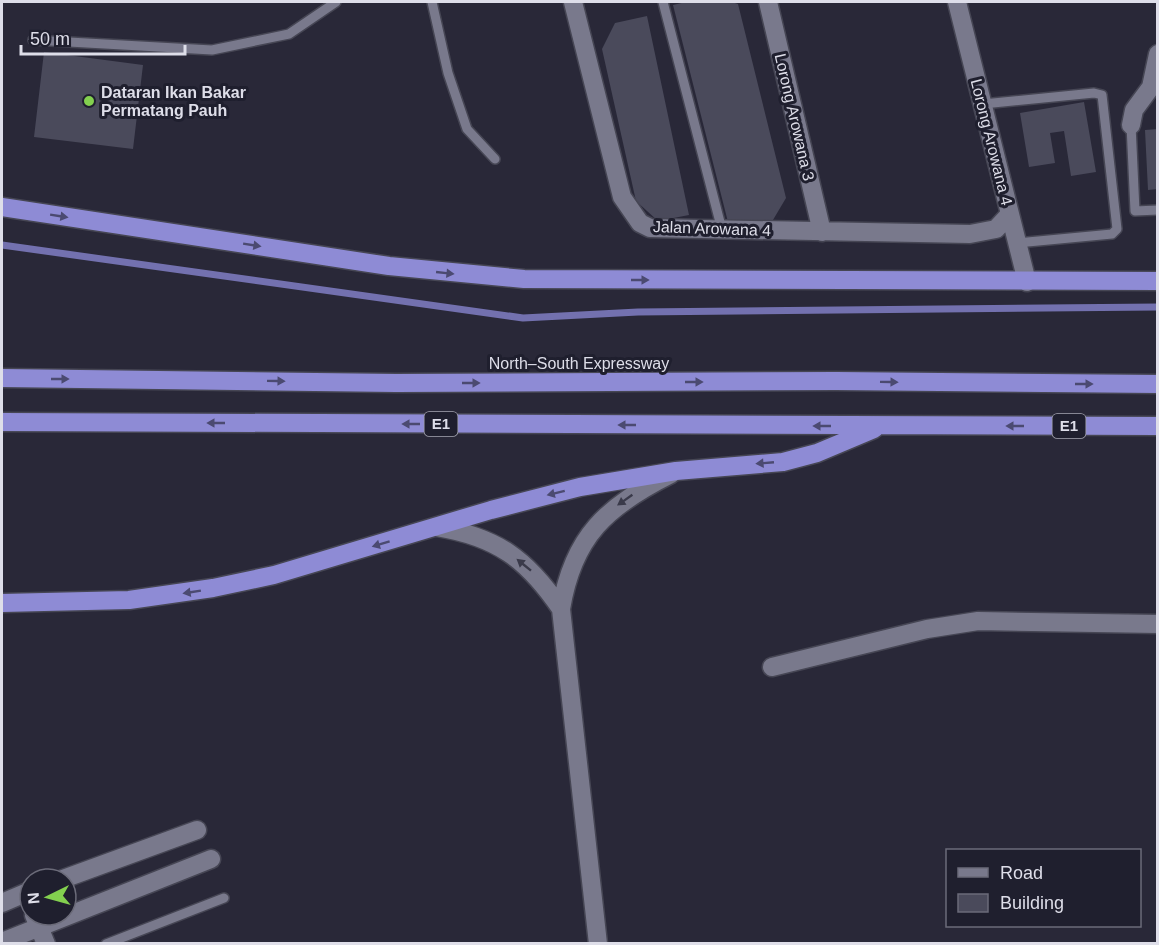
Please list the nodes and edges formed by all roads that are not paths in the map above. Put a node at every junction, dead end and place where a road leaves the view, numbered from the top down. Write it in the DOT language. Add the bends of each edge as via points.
graph roads {
  1 [pos="336,2"];
  2 [pos="432,2"];
  3 [pos="573,2"];
  4 [pos="663,2"];
  5 [pos="768,2"];
  6 [pos="957,2"];
  7 [pos="33,40"];
  8 [pos="1158,54"];
  9 [pos="983,104"];
  10 [pos="1131,124"];
  11 [pos="495,159"];
  12 [pos="2,207"];
  13 [pos="1158,210"];
  14 [pos="1010,214"];
  15 [pos="722,230"];
  16 [pos="822,232"];
  17 [pos="1017,243"];
  18 [pos="1158,281"];
  19 [pos="1027,282"];
  20 [pos="2,378"];
  21 [pos="1158,384"];
  22 [pos="2,422"];
  23 [pos="880,426"];
  24 [pos="1158,426"];
  25 [pos="676,471"];
  26 [pos="437,527"];
  27 [pos="2,603"];
  28 [pos="561,609"];
  29 [pos="1158,624"];
  30 [pos="772,667"];
  31 [pos="197,830"];
  32 [pos="212,859"];
  33 [pos="78,874"];
  34 [pos="224,898"];
  35 [pos="18,899"];
  36 [pos="2,903"];
  37 [pos="40,928"];
  38 [pos="2,942"];
  39 [pos="106,944"];
  40 [pos="598,944"];
  1 -- 7 [label="lane" via="289,34 212,50"];
  2 -- 11 [label="lane" via="448,73 467,129"];
  3 -- 15 [label="street, Jalan Arowana 4" via="622,197 640,223 650,228"];
  4 -- 15 [label="lane"];
  5 -- 16 [label="street, Lorong Arowana 3"];
  6 -- 9 [label="street, Lorong Arowana 4"];
  8 -- 10 [label="street" via="1151,87 1134,110"];
  9 -- 14 [label="street, Lorong Arowana 4"];
  9 -- 17 [label="lane" via="1102,95 1117,229 1112,234"];
  10 -- 13 [label="lane" via="1135,211"];
  12 -- 19 [label="highway, one-way" via="389,266 489,277"];
  14 -- 16 [label="street, Jalan Arowana 4" via="996,229 970,234"];
  14 -- 17 [label="street, Lorong Arowana 4"];
  15 -- 16 [label="street, Jalan Arowana 4"];
  17 -- 19 [label="street, Lorong Arowana 4"];
  18 -- 19 [label="highway"];
  20 -- 21 [label="highway, North–South Expressway, one-way"];
  23 -- 22 [label="highway, E1, one-way"];
  24 -- 23 [label="highway, E1, one-way"];
  23 -- 25 [label="highway, one-way" via="817,453 783,462"];
  25 -- 26 [label="highway, one-way" via="571,489"];
  25 -- 28 [label="street, one-way" via="623,500 597,524 574,561"];
  26 -- 27 [label="highway, one-way" via="274,575 213,588 129,600"];
  28 -- 26 [label="street, one-way" via="541,579 500,547"];
  28 -- 40 [label="street"];
  29 -- 30 [label="street" via="978,621 927,629"];
  31 -- 33 [label="street"];
  32 -- 37 [label="street"];
  34 -- 39 [label="lane"];
  35 -- 36 [label="street"];
  37 -- 38 [label="street"];
}
